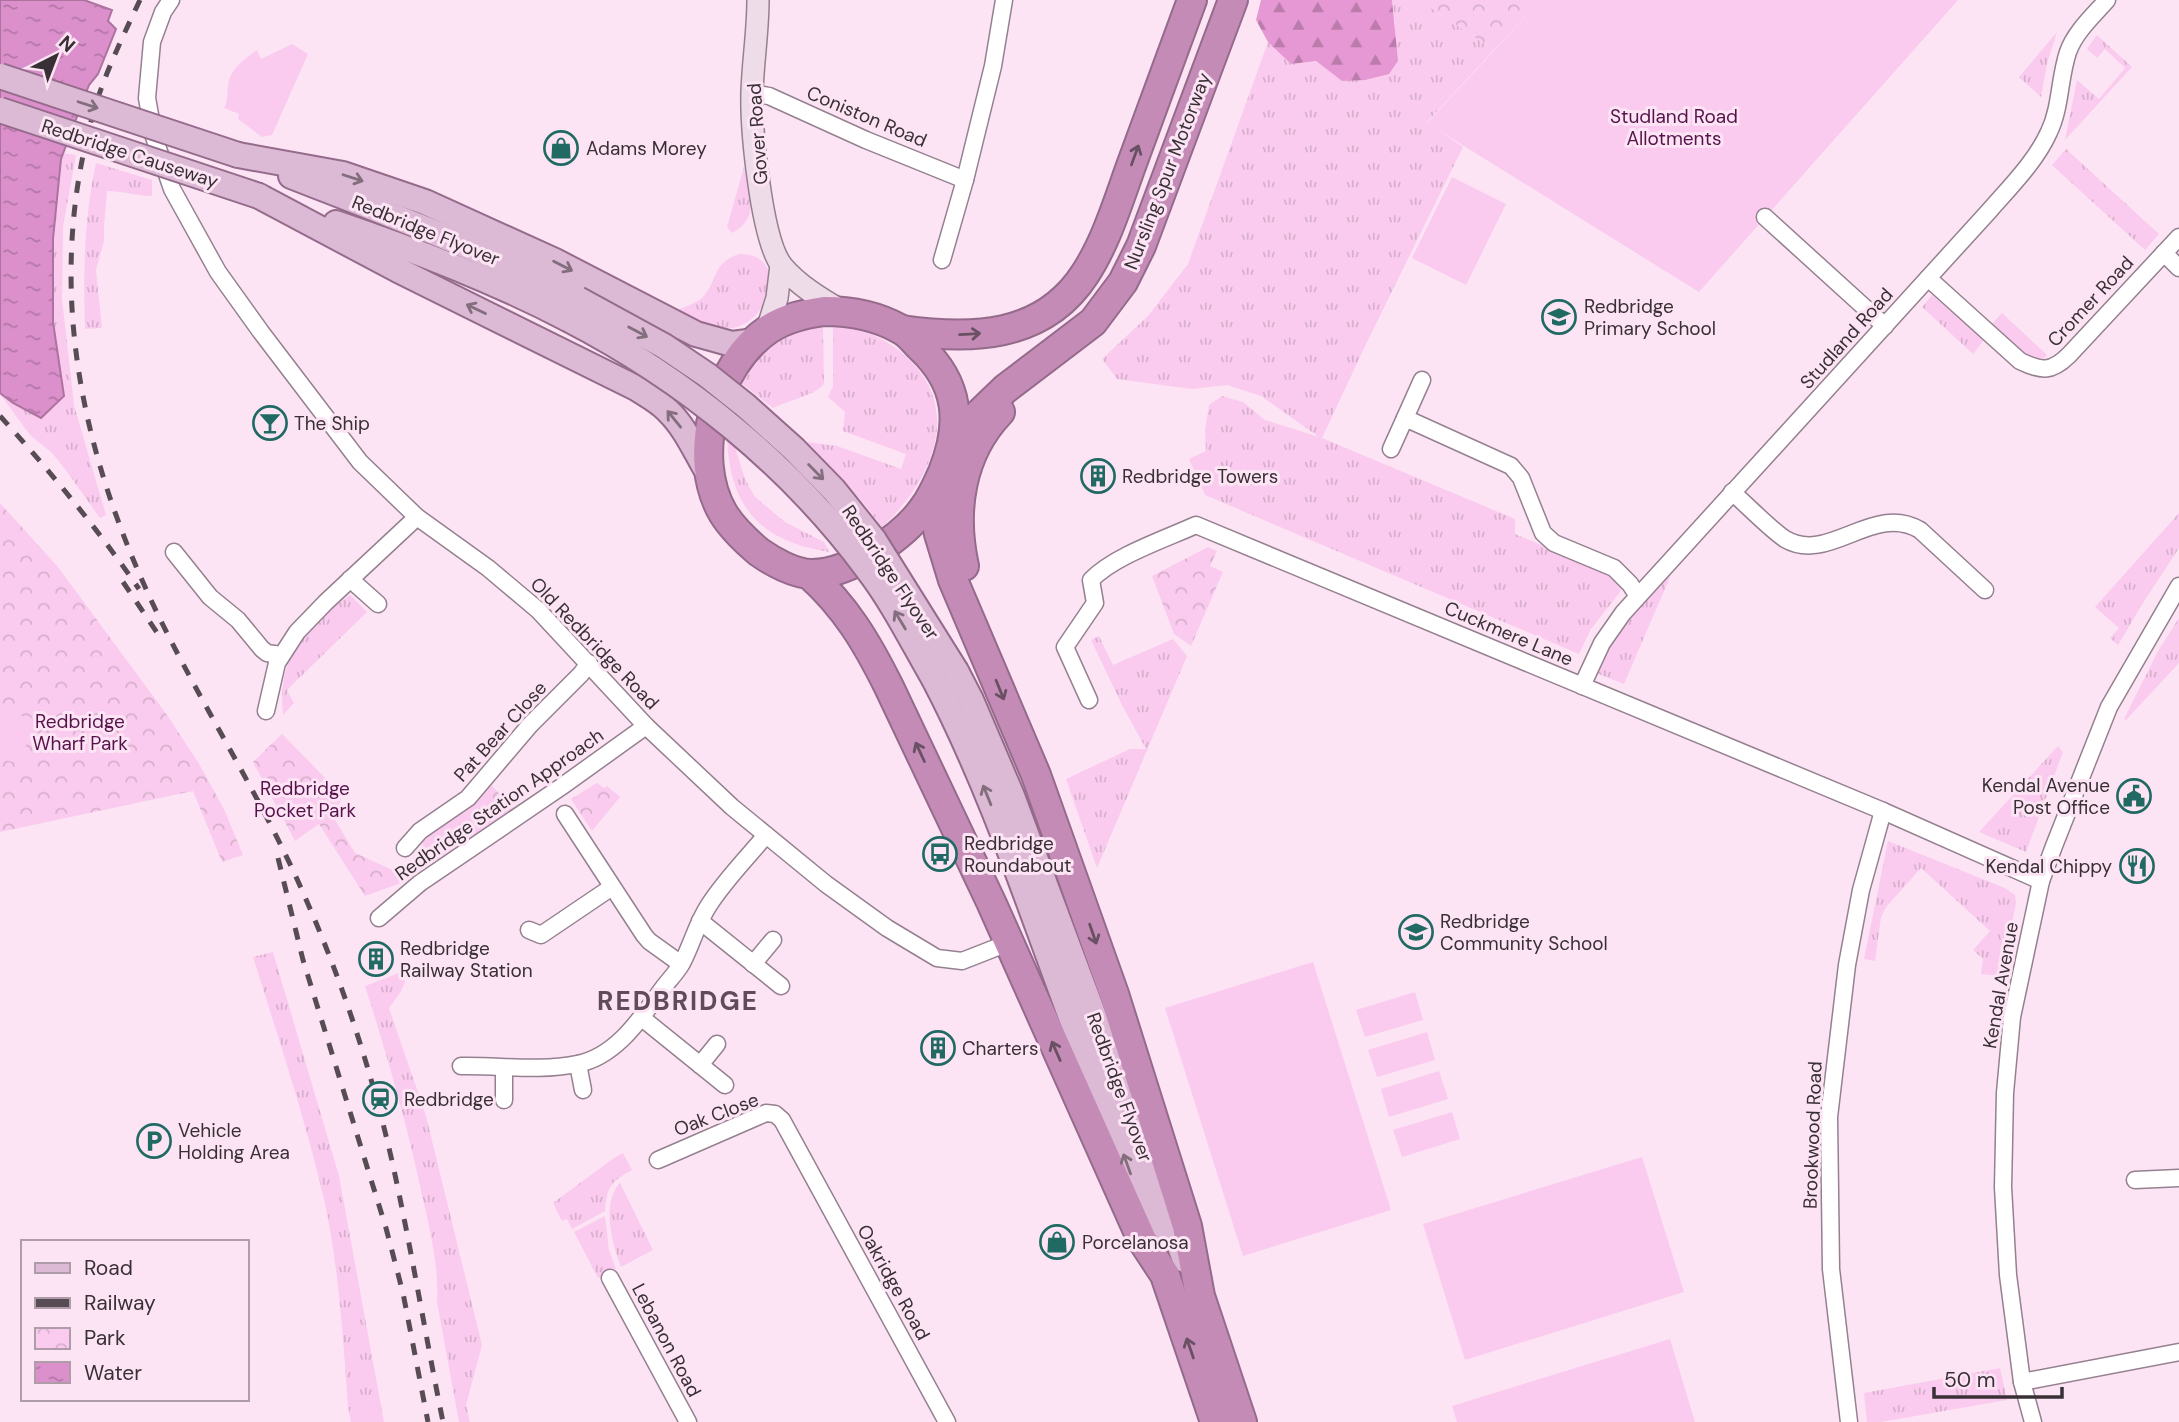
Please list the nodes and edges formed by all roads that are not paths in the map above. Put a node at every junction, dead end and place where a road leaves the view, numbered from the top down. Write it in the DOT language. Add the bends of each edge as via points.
graph roads {
  1 [pos="171,0"];
  2 [pos="758,0"];
  3 [pos="1004,0"];
  4 [pos="1192,0"];
  5 [pos="1233,0"];
  6 [pos="2107,0"];
  7 [pos="0,76"];
  8 [pos="752,93"];
  9 [pos="0,110"];
  10 [pos="238,155"];
  11 [pos="965,180"];
  12 [pos="259,196"];
  13 [pos="1765,217"];
  14 [pos="2179,237"];
  15 [pos="2164,253"];
  16 [pos="942,260"];
  17 [pos="781,265"];
  18 [pos="2179,268"];
  19 [pos="1928,278"];
  20 [pos="573,309"];
  21 [pos="842,311"];
  22 [pos="1093,322"];
  23 [pos="1885,326"];
  24 [pos="902,330"];
  25 [pos="761,336"];
  26 [pos="1422,380"];
  27 [pos="1405,418"];
  28 [pos="954,438"];
  29 [pos="1391,449"];
  30 [pos="710,476"];
  31 [pos="1732,492"];
  32 [pos="931,497"];
  33 [pos="416,517"];
  34 [pos="174,552"];
  35 [pos="809,574"];
  36 [pos="350,579"];
  37 [pos="2179,586"];
  38 [pos="1985,590"];
  39 [pos="1639,596"];
  40 [pos="378,604"];
  41 [pos="981,644"];
  42 [pos="281,656"];
  43 [pos="589,663"];
  44 [pos="945,675"];
  45 [pos="1582,686"];
  46 [pos="1089,700"];
  47 [pos="266,711"];
  48 [pos="646,726"];
  49 [pos="1883,811"];
  50 [pos="565,814"];
  51 [pos="766,835"];
  52 [pos="405,848"];
  53 [pos="2041,881"];
  54 [pos="612,887"];
  55 [pos="379,918"];
  56 [pos="700,921"];
  57 [pos="529,930"];
  58 [pos="773,940"];
  59 [pos="1008,943"];
  60 [pos="681,964"];
  61 [pos="753,964"];
  62 [pos="781,986"];
  63 [pos="642,1017"];
  64 [pos="717,1044"];
  65 [pos="578,1064"];
  66 [pos="700,1065"];
  67 [pos="461,1066"];
  68 [pos="504,1069"];
  69 [pos="725,1085"];
  70 [pos="583,1090"];
  71 [pos="504,1100"];
  72 [pos="658,1160"];
  73 [pos="805,1163"];
  74 [pos="2179,1178"];
  75 [pos="2135,1180"];
  76 [pos="1166,1275"];
  77 [pos="610,1278"];
  78 [pos="1200,1296"];
  79 [pos="2179,1352"];
  80 [pos="2022,1382"];
  81 [pos="1207,1419"];
  82 [pos="688,1422"];
  83 [pos="947,1422"];
  84 [pos="1242,1422"];
  85 [pos="1849,1422"];
  86 [pos="2034,1422"];
  1 -- 33 [label="street, Old Redbridge Road" via="152,42 147,98 154,137 172,189 218,272 261,332 360,462"];
  2 -- 8 [label="street, Gover Road"];
  3 -- 11 [label="street"];
  24 -- 4 [label="highway, Nursling Spur Motorway, one-way" via="973,335 1012,329 1038,317 1076,285 1111,219"];
  5 -- 22 [label="highway, Nursling Spur Motorway" via="1138,253 1119,289"];
  6 -- 19 [label="street, Studland Road" via="2068,50 2058,110 2036,154"];
  7 -- 10 [label="main road, Redbridge Causeway, one-way, bridge"];
  8 -- 11 [label="street, Coniston Road" via="769,96"];
  8 -- 17 [label="street, Gover Road" via="761,197"];
  9 -- 12 [label="main road, Redbridge Causeway, bridge"];
  10 -- 20 [label="main road, Redbridge Flyover" via="460,242 541,279"];
  10 -- 25 [label="main road, one-way" via="343,174 425,202 555,261 696,334 732,344"];
  11 -- 16 [label="street"];
  12 -- 20 [label="main road, Redbridge Flyover" via="455,266 527,298"];
  30 -- 12 [label="main road, one-way" via="684,430 659,402"];
  13 -- 23 [label="street"];
  14 -- 15 [label="street, Cromer Road"];
  15 -- 18 [label="street"];
  15 -- 19 [label="street, Cromer Road" via="2060,364 2037,369 2020,361"];
  17 -- 21 [label="street, Gover Road"];
  17 -- 25 [label="street, Gover Road" via="777,298"];
  19 -- 23 [label="street, Studland Road"];
  20 -- 44 [label="main road, Redbridge Flyover, bridge" via="729,425 793,483 869,571 901,621"];
  21 -- 24 [label="highway"];
  21 -- 25 [label="highway" via="793,317"];
  22 -- 28 [label="highway, Nursling Spur Motorway" via="996,396"];
  22 -- 41 [label="highway" via="1064,357 997,415 966,466 958,514 959,544"];
  23 -- 31 [label="street, Studland Road"];
  24 -- 28 [label="highway" via="944,377 954,406"];
  25 -- 30 [label="highway" via="730,372 715,409 710,428"];
  26 -- 27 [label="street"];
  27 -- 29 [label="street"];
  27 -- 39 [label="street" via="1511,466 1521,478 1543,533 1554,543 1614,568"];
  28 -- 32 [label="highway"];
  30 -- 35 [label="highway" via="723,513 749,544 768,558"];
  31 -- 38 [label="street" via="1786,539 1802,545 1817,545 1893,521 1910,523"];
  31 -- 39 [label="street, Studland Road"];
  32 -- 35 [label="highway" via="896,537 867,557 837,570"];
  32 -- 41 [label="highway" via="953,580"];
  33 -- 36 [label="street"];
  33 -- 43 [label="street, Old Redbridge Road" via="538,610"];
  34 -- 42 [label="street" via="210,597 238,620 262,649"];
  59 -- 35 [label="highway, one-way" via="873,656 840,604"];
  36 -- 40 [label="street"];
  36 -- 42 [label="street"];
  37 -- 53 [label="street, Kendal Avenue" via="2109,706"];
  39 -- 45 [label="street, Studland Road" via="1602,643"];
  41 -- 78 [label="highway, one-way" via="1036,775 1114,994 1187,1226"];
  42 -- 47 [label="street"];
  43 -- 48 [label="street, Old Redbridge Road"];
  43 -- 52 [label="street, Pat Bear Close" via="468,798 420,831"];
  76 -- 44 [label="main road, Redbridge Flyover, one-way" via="1025,892 957,722"];
  44 -- 78 [label="main road, Redbridge Flyover" via="971,700 1012,796"];
  45 -- 46 [label="street, Cuckmere Lane" via="1196,524 1112,563 1091,580 1095,603 1065,647"];
  45 -- 49 [label="street, Cuckmere Lane"];
  48 -- 51 [label="street, Old Redbridge Road"];
  48 -- 55 [label="street, Redbridge Station Approach" via="420,883"];
  49 -- 53 [label="street, Cuckmere Lane"];
  49 -- 85 [label="street, Brookwood Road" via="1847,965 1829,1117 1831,1269"];
  50 -- 54 [label="street"];
  51 -- 56 [label="street"];
  51 -- 59 [label="street, Old Redbridge Road" via="887,928 937,958 962,961"];
  53 -- 80 [label="street, Kendal Avenue" via="2012,1017 2005,1093 2003,1186 2008,1275"];
  54 -- 57 [label="street" via="541,935"];
  54 -- 60 [label="street" via="649,941"];
  56 -- 60 [label="street"];
  56 -- 61 [label="street"];
  58 -- 61 [label="street"];
  76 -- 59 [label="highway, one-way" via="1142,1240"];
  60 -- 63 [label="street"];
  61 -- 62 [label="street"];
  63 -- 65 [label="street" via="601,1055"];
  63 -- 66 [label="street"];
  64 -- 66 [label="street"];
  65 -- 68 [label="street"];
  65 -- 70 [label="street"];
  66 -- 69 [label="street"];
  67 -- 68 [label="street"];
  68 -- 71 [label="street"];
  72 -- 73 [label="street, Oak Close" via="766,1113 782,1120"];
  73 -- 83 [label="street, Oakridge Road"];
  74 -- 75 [label="street"];
  81 -- 76 [label="highway, one-way"];
  77 -- 82 [label="street, Lebanon Road"];
  78 -- 84 [label="highway"];
  79 -- 80 [label="street"];
  80 -- 86 [label="street, Kendal Avenue"];
}
